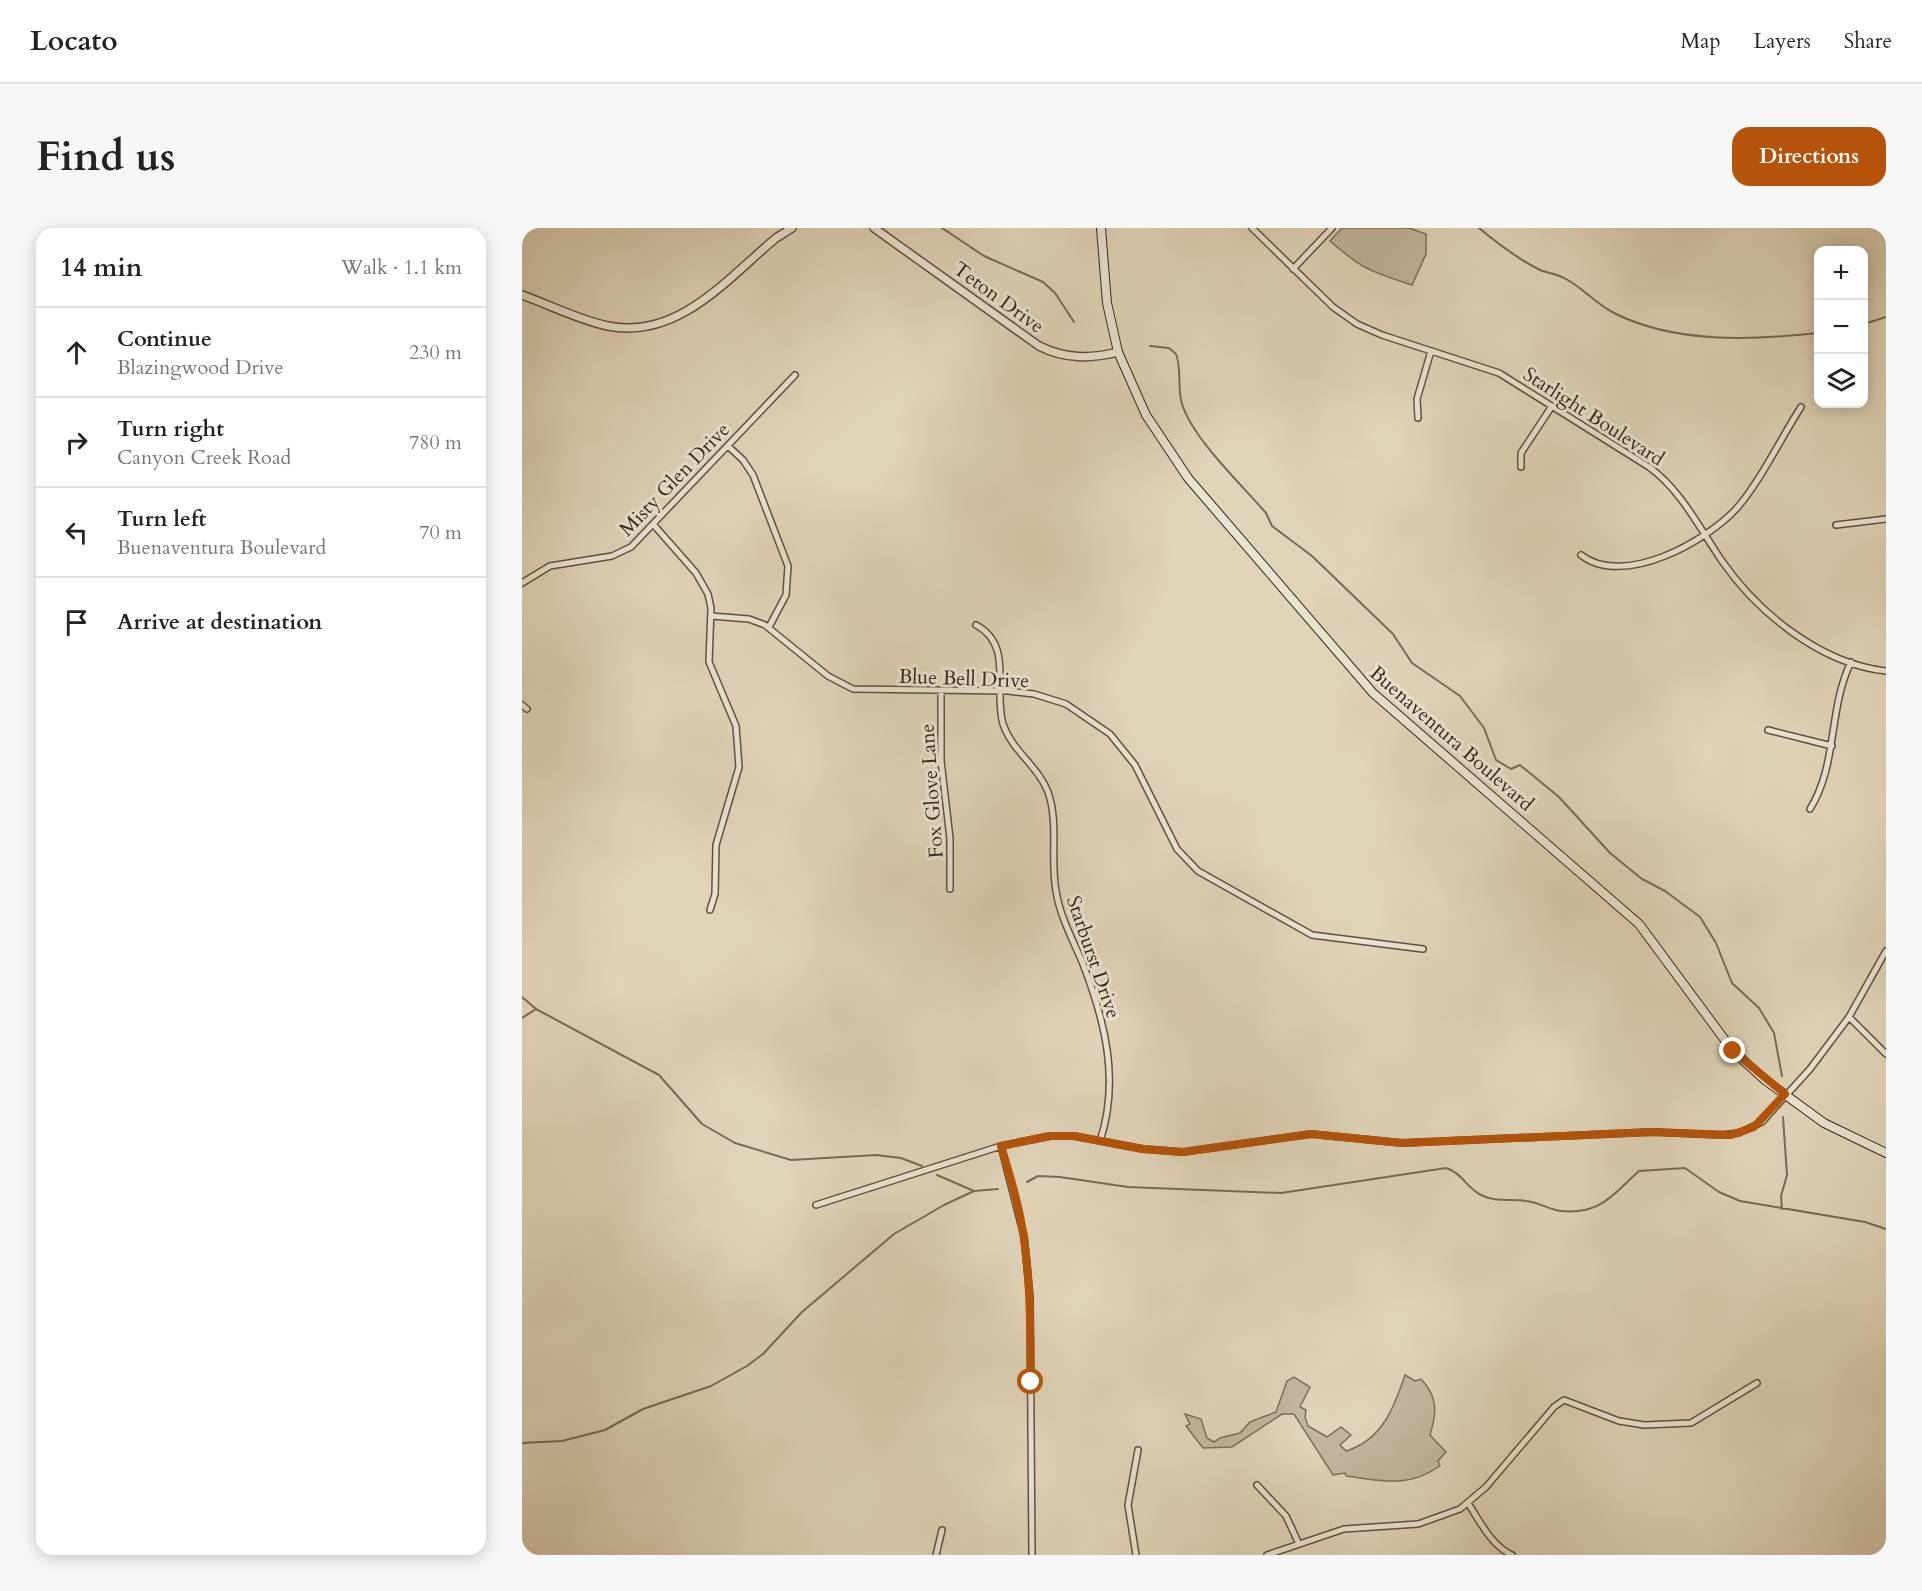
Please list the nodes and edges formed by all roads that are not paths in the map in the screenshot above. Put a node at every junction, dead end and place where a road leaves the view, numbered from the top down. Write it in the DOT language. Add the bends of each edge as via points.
graph roads {
  1 [pos="792,228"];
  2 [pos="874,228"];
  3 [pos="1101,228"];
  4 [pos="1252,228"];
  5 [pos="1332,228"];
  6 [pos="1293,269"];
  7 [pos="522,295"];
  8 [pos="1431,351"];
  9 [pos="1118,352"];
  10 [pos="795,375"];
  11 [pos="1552,406"];
  12 [pos="1801,406"];
  13 [pos="1418,418"];
  14 [pos="728,446"];
  15 [pos="1521,467"];
  16 [pos="1886,519"];
  17 [pos="653,524"];
  18 [pos="1836,525"];
  19 [pos="1704,533"];
  20 [pos="1581,555"];
  21 [pos="522,583"];
  22 [pos="711,616"];
  23 [pos="976,625"];
  24 [pos="769,627"];
  25 [pos="1851,662"];
  26 [pos="1886,671"];
  27 [pos="941,691"];
  28 [pos="1000,691"];
  29 [pos="1768,730"];
  30 [pos="1832,746"];
  31 [pos="1810,809"];
  32 [pos="951,889"];
  33 [pos="710,910"];
  34 [pos="1423,949"];
  35 [pos="1886,951"];
  36 [pos="1849,1017"];
  37 [pos="1886,1054"];
  38 [pos="1785,1094"];
  39 [pos="1100,1141"];
  40 [pos="1001,1146"];
  41 [pos="1886,1154"];
  42 [pos="816,1205"];
  43 [pos="1757,1383"];
  44 [pos="1138,1450"];
  45 [pos="1257,1485"];
  46 [pos="1468,1503"];
  47 [pos="942,1530"];
  48 [pos="1299,1544"];
  49 [pos="936,1555"];
  50 [pos="1032,1555"];
  51 [pos="1136,1555"];
  52 [pos="1267,1555"];
  53 [pos="1512,1555"];
  1 -- 7 [label="street" via="689,311 653,326 605,325"];
  2 -- 9 [label="street, Teton Drive" via="1039,346 1080,358"];
  3 -- 9 [label="main road, Buenaventura Boulevard" via="1107,303"];
  4 -- 6 [label="street, Starlight Boulevard"];
  5 -- 6 [label="street"];
  6 -- 8 [label="street, Starlight Boulevard" via="1357,324"];
  8 -- 11 [label="street, Starlight Boulevard" via="1499,373"];
  8 -- 13 [label="street" via="1417,399"];
  9 -- 38 [label="main road, Buenaventura Boulevard" via="1146,415 1188,478 1363,682 1639,924 1723,1040"];
  10 -- 14 [label="street, Misty Glen Drive"];
  11 -- 15 [label="street" via="1521,453"];
  11 -- 19 [label="street, Starlight Boulevard" via="1659,474"];
  12 -- 19 [label="street" via="1742,501"];
  14 -- 17 [label="street, Misty Glen Drive"];
  14 -- 24 [label="street" via="753,475 788,566 787,589"];
  16 -- 18 [label="street"];
  17 -- 21 [label="street, Misty Glen Drive" via="622,552 550,566"];
  17 -- 22 [label="street" via="701,579"];
  19 -- 20 [label="street" via="1664,556 1640,563 1600,565"];
  19 -- 25 [label="street, Starlight Boulevard" via="1740,584 1772,615 1809,642"];
  22 -- 24 [label="street, Blue Bell Drive" via="749,619"];
  22 -- 33 [label="street" via="710,662 735,720 740,767 717,845 715,894"];
  23 -- 28 [label="street, Starburst Drive" via="987,631 996,644"];
  24 -- 27 [label="street, Blue Bell Drive" via="828,676 849,687"];
  25 -- 26 [label="street, Starlight Boulevard"];
  25 -- 30 [label="street" via="1841,686"];
  27 -- 28 [label="street, Blue Bell Drive"];
  27 -- 32 [label="street, Fox Glove Lane" via="940,761 951,837"];
  28 -- 34 [label="street, Blue Bell Drive" via="1054,699 1079,711 1110,734 1135,765 1177,849 1198,871 1312,935"];
  28 -- 39 [label="street, Starburst Drive" via="1000,711 1008,735 1047,791 1059,906 1083,965 1107,1046 1110,1087"];
  29 -- 30 [label="street"];
  30 -- 31 [label="street" via="1822,785"];
  35 -- 36 [label="street"];
  36 -- 37 [label="street"];
  36 -- 38 [label="street" via="1810,1069"];
  38 -- 39 [label="street" via="1754,1127 1731,1135 1652,1132 1402,1143 1311,1134 1183,1152"];
  38 -- 41 [label="main road, Buenaventura Boulevard" via="1839,1132"];
  39 -- 40 [label="street" via="1050,1136"];
  40 -- 42 [label="street"];
  40 -- 50 [label="street" via="1024,1236 1029,1289"];
  43 -- 46 [label="street" via="1691,1423 1644,1425 1613,1420 1572,1402 1558,1403"];
  44 -- 51 [label="street" via="1128,1505"];
  45 -- 48 [label="street" via="1286,1516"];
  46 -- 48 [label="street" via="1429,1522 1344,1529"];
  46 -- 53 [label="street" via="1488,1534"];
  47 -- 49 [label="street"];
  48 -- 52 [label="street"];
}
